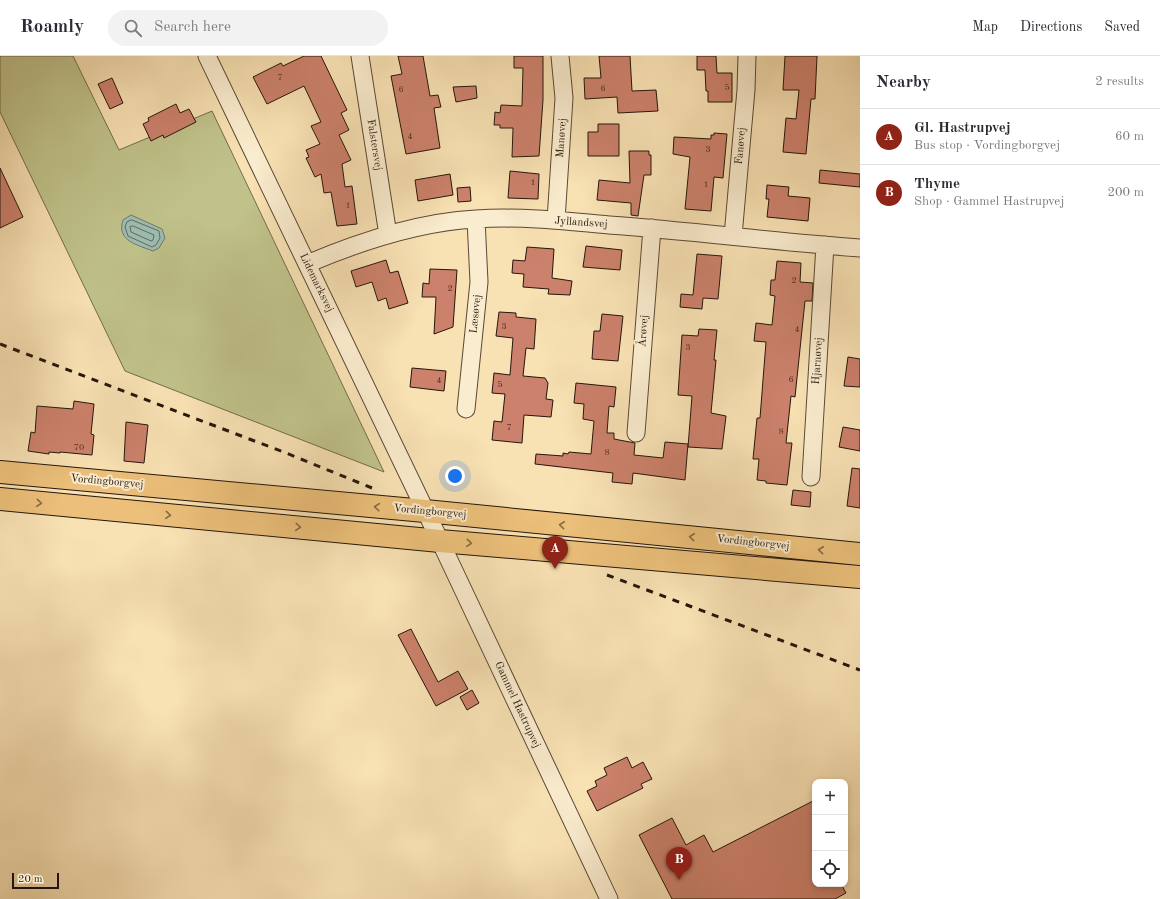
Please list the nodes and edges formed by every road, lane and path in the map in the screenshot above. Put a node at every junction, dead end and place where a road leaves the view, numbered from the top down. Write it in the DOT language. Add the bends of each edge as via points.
graph roads {
  1 [pos="208,56"];
  2 [pos="360,56"];
  3 [pos="560,56"];
  4 [pos="747,56"];
  5 [pos="476,219"];
  6 [pos="556,220"];
  7 [pos="652,228"];
  8 [pos="388,235"];
  9 [pos="733,236"];
  10 [pos="825,245"];
  11 [pos="860,248"];
  12 [pos="307,264"];
  13 [pos="466,409"];
  14 [pos="636,433"];
  15 [pos="0,472"];
  16 [pos="811,477"];
  17 [pos="0,499"];
  18 [pos="425,511"];
  19 [pos="440,540"];
  20 [pos="860,554"];
  21 [pos="860,577"];
  22 [pos="609,899"];
  1 -- 12 [label="street, Lidemarksvej"];
  2 -- 8 [label="street, Falstersvej"];
  3 -- 6 [label="street, Manøvej" via="564,98"];
  4 -- 9 [label="street, Fanøvej"];
  5 -- 6 [label="street, Jyllandsvej"];
  5 -- 8 [label="street, Jyllandsvej" via="427,225"];
  5 -- 13 [label="street, Læsøvej" via="479,282"];
  6 -- 7 [label="street, Jyllandsvej"];
  7 -- 9 [label="street, Jyllandsvej"];
  7 -- 14 [label="street, Årøvej"];
  8 -- 12 [label="street, Jyllandsvej" via="351,245"];
  9 -- 10 [label="street, Jyllandsvej"];
  10 -- 11 [label="street, Jyllandsvej"];
  10 -- 16 [label="street, Hjarnøvej"];
  12 -- 18 [label="street, Lidemarksvej"];
  18 -- 15 [label="main road, Vordingborgvej, one-way"];
  17 -- 19 [label="main road, one-way"];
  18 -- 19 [label="street, Gammel Hastrupvej"];
  20 -- 18 [label="main road, Vordingborgvej, one-way"];
  19 -- 21 [label="main road, one-way"];
  19 -- 22 [label="street, Gammel Hastrupvej"];
}
